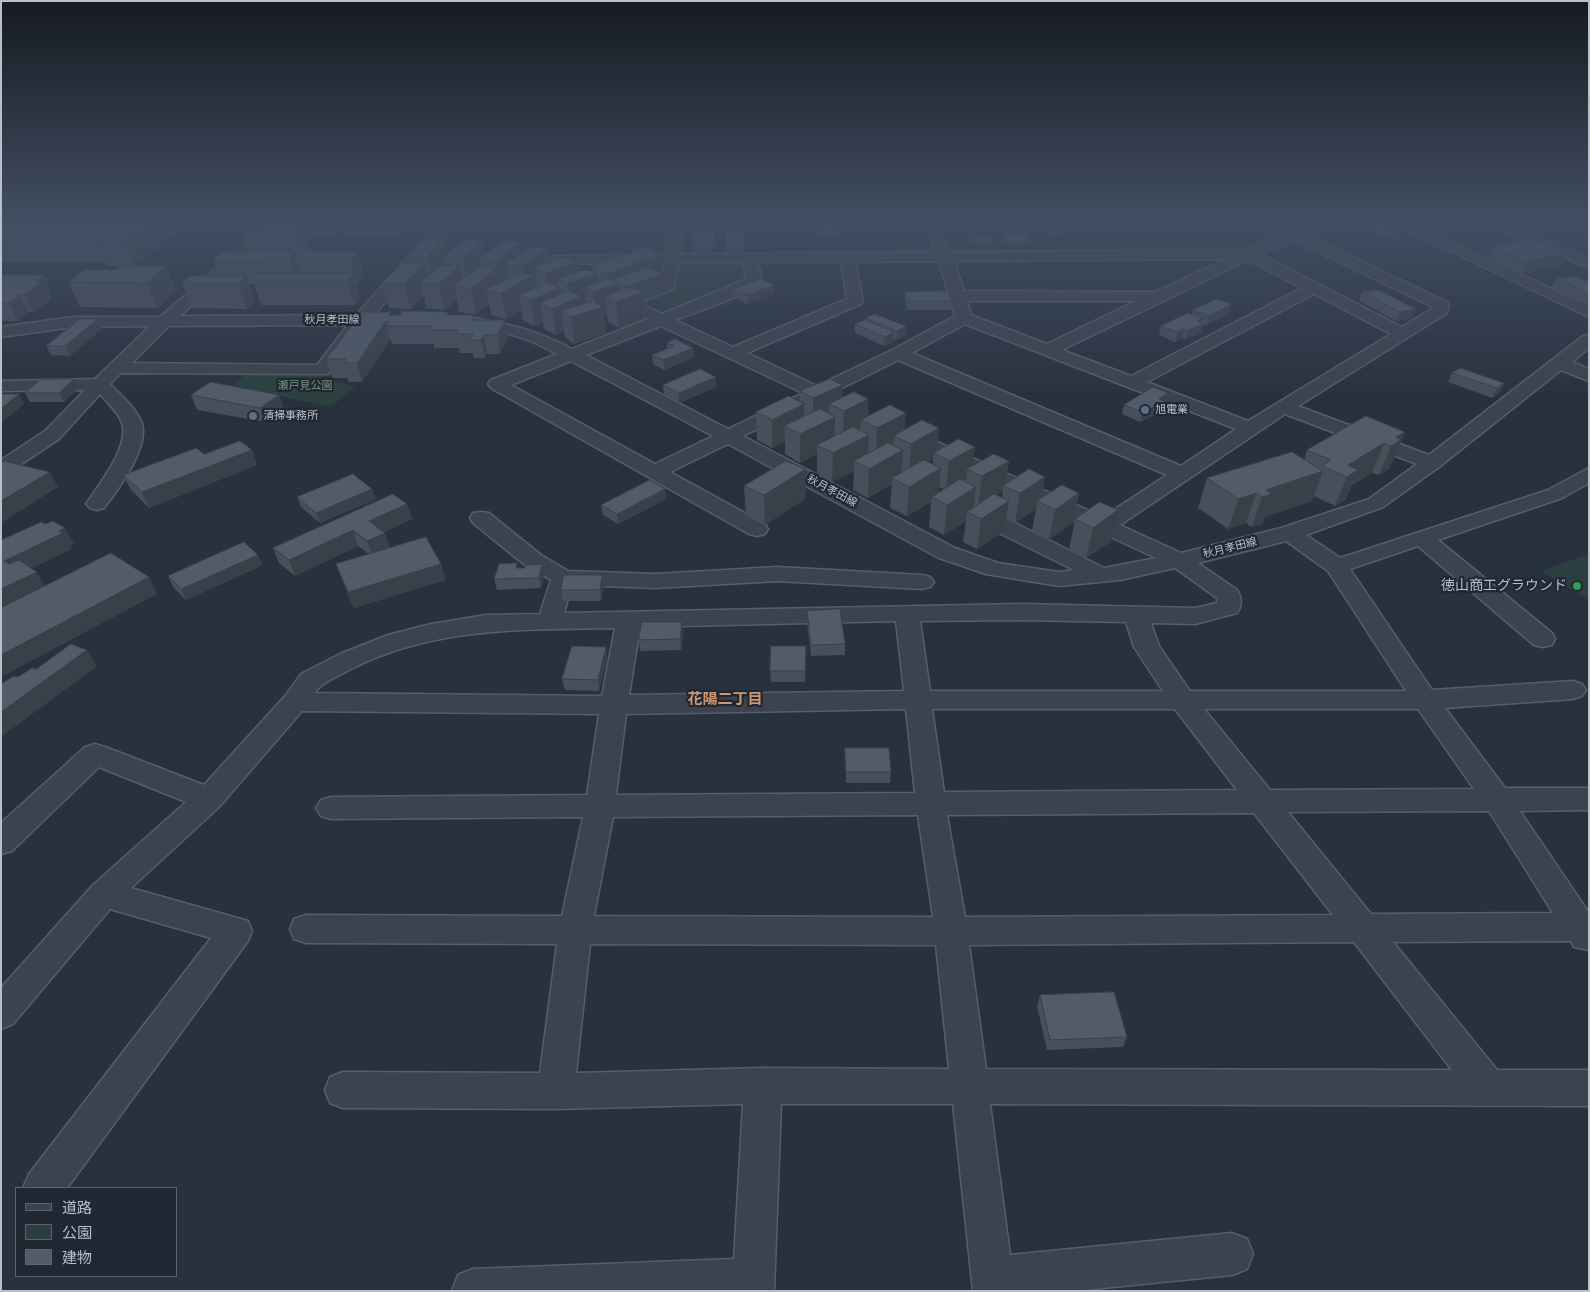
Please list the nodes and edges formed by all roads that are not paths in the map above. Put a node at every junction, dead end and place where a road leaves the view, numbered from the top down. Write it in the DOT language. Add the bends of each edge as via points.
graph roads {
  1 [pos="209,282"];
  2 [pos="393,282"];
  3 [pos="669,282"];
  4 [pos="752,282"];
  5 [pos="851,282"];
  6 [pos="954,282"];
  7 [pos="1187,282"];
  8 [pos="1303,282"];
  9 [pos="1393,282"];
  10 [pos="1526,282"];
  11 [pos="1314,288"];
  12 [pos="598,290"];
  13 [pos="958,296"];
  14 [pos="1158,296"];
  15 [pos="625,302"];
  16 [pos="1589,312"];
  17 [pos="964,318"];
  18 [pos="663,319"];
  19 [pos="166,320"];
  20 [pos="361,320"];
  21 [pos="405,321"];
  22 [pos="455,322"];
  23 [pos="1,332"];
  24 [pos="1402,333"];
  25 [pos="1589,340"];
  26 [pos="1048,350"];
  27 [pos="733,353"];
  28 [pos="570,354"];
  29 [pos="898,354"];
  30 [pos="1560,363"];
  31 [pos="116,368"];
  32 [pos="1589,376"];
  33 [pos="1133,382"];
  34 [pos="100,384"];
  35 [pos="5,389"];
  36 [pos="817,392"];
  37 [pos="1285,408"];
  38 [pos="852,409"];
  39 [pos="888,426"];
  40 [pos="1250,428"];
  41 [pos="728,436"];
  42 [pos="1432,463"];
  43 [pos="1,469"];
  44 [pos="654,472"];
  45 [pos="1183,474"];
  46 [pos="1589,474"];
  47 [pos="952,501"];
  48 [pos="97,504"];
  49 [pos="481,518"];
  50 [pos="1103,527"];
  51 [pos="756,529"];
  52 [pos="1289,533"];
  53 [pos="1424,539"];
  54 [pos="1178,560"];
  55 [pos="1337,566"];
  56 [pos="1102,575"];
  57 [pos="563,578"];
  58 [pos="922,582"];
  59 [pos="907,613"];
  60 [pos="1136,616"];
  61 [pos="629,619"];
  62 [pos="550,621"];
  63 [pos="1543,639"];
  64 [pos="1573,690"];
  65 [pos="920,700"];
  66 [pos="1182,700"];
  67 [pos="1426,700"];
  68 [pos="295,702"];
  69 [pos="614,704"];
  70 [pos="209,799"];
  71 [pos="1497,799"];
  72 [pos="1589,799"];
  73 [pos="1263,802"];
  74 [pos="931,804"];
  75 [pos="600,806"];
  76 [pos="330,808"];
  77 [pos="1,842"];
  78 [pos="104,894"];
  79 [pos="1361,927"];
  80 [pos="306,929"];
  81 [pos="952,930"];
  82 [pos="575,931"];
  83 [pos="1585,932"];
  84 [pos="1,1013"];
  85 [pos="763,1086"];
  86 [pos="1487,1086"];
  87 [pos="970,1087"];
  88 [pos="1589,1088"];
  89 [pos="343,1090"];
  90 [pos="556,1091"];
  91 [pos="44,1187"];
  92 [pos="1232,1254"];
  93 [pos="993,1284"];
  94 [pos="753,1285"];
  95 [pos="473,1290"];
  1 -- 19 [label="street"];
  2 -- 20 [label="street"];
  3 -- 15 [label="street" via="668,286"];
  4 -- 18 [label="street"];
  5 -- 27 [label="street" via="855,302"];
  6 -- 13 [label="street"];
  7 -- 14 [label="street"];
  8 -- 11 [label="street"];
  9 -- 24 [label="street" via="1441,305 1441,310"];
  10 -- 16 [label="street"];
  11 -- 24 [label="street"];
  11 -- 33 [label="street"];
  12 -- 15 [label="street"];
  13 -- 14 [label="street"];
  13 -- 17 [label="street"];
  14 -- 26 [label="street"];
  15 -- 18 [label="street"];
  17 -- 26 [label="street"];
  17 -- 29 [label="street"];
  18 -- 27 [label="street"];
  18 -- 28 [label="street"];
  19 -- 20 [label="street, 秋月孝田線"];
  19 -- 23 [label="street, 秋月孝田線" via="73,322"];
  19 -- 31 [label="street"];
  20 -- 21 [label="street, 秋月孝田線"];
  20 -- 31 [label="street" via="322,370"];
  22 -- 28 [label="street, 秋月孝田線" via="513,329"];
  24 -- 37 [label="street"];
  25 -- 30 [label="street, 秋月孝田線"];
  26 -- 33 [label="street"];
  27 -- 36 [label="street"];
  28 -- 41 [label="street, 秋月孝田線"];
  28 -- 44 [label="street" via="497,384"];
  29 -- 36 [label="street"];
  29 -- 45 [label="street"];
  30 -- 32 [label="street"];
  30 -- 42 [label="street, 秋月孝田線"];
  31 -- 34 [label="street"];
  33 -- 40 [label="street"];
  34 -- 35 [label="street"];
  34 -- 43 [label="street" via="52,435"];
  34 -- 48 [label="street" via="132,423 133,435"];
  36 -- 38 [label="street"];
  36 -- 41 [label="street" via="785,418"];
  37 -- 40 [label="street"];
  37 -- 42 [label="street"];
  39 -- 50 [label="street"];
  40 -- 45 [label="street"];
  41 -- 44 [label="street"];
  41 -- 56 [label="street, 秋月孝田線" via="947,553 994,569 1059,579"];
  42 -- 52 [label="street, 秋月孝田線" via="1376,503"];
  44 -- 51 [label="street"];
  45 -- 50 [label="street"];
  46 -- 53 [label="street" via="1555,494"];
  47 -- 56 [label="street"];
  49 -- 57 [label="street" via="533,560"];
  50 -- 54 [label="street"];
  52 -- 54 [label="street, 秋月孝田線"];
  52 -- 55 [label="street"];
  53 -- 55 [label="street"];
  53 -- 63 [label="street"];
  54 -- 56 [label="street, 秋月孝田線"];
  54 -- 60 [label="street" via="1229,596 1229,608 1195,616"];
  55 -- 67 [label="street"];
  57 -- 58 [label="street" via="656,581 777,574"];
  57 -- 62 [label="street"];
  59 -- 60 [label="street" via="1022,612"];
  59 -- 61 [label="street"];
  59 -- 65 [label="street"];
  60 -- 66 [label="street" via="1147,647"];
  61 -- 62 [label="street"];
  61 -- 69 [label="street"];
  62 -- 68 [label="street" via="460,626 397,641 310,680"];
  64 -- 67 [label="street"];
  65 -- 66 [label="street"];
  65 -- 69 [label="street"];
  65 -- 74 [label="street"];
  66 -- 67 [label="street"];
  66 -- 73 [label="street"];
  67 -- 71 [label="street"];
  68 -- 69 [label="street"];
  68 -- 70 [label="street"];
  69 -- 75 [label="street"];
  70 -- 77 [label="street" via="95,754"];
  70 -- 78 [label="street"];
  71 -- 72 [label="street"];
  71 -- 73 [label="street"];
  71 -- 83 [label="street"];
  73 -- 74 [label="street"];
  73 -- 79 [label="street"];
  74 -- 75 [label="street"];
  74 -- 81 [label="street"];
  75 -- 76 [label="street"];
  75 -- 82 [label="street"];
  78 -- 84 [label="street"];
  78 -- 91 [label="street" via="236,931"];
  79 -- 81 [label="street"];
  79 -- 83 [label="street"];
  79 -- 86 [label="street"];
  80 -- 82 [label="street"];
  81 -- 82 [label="street"];
  81 -- 87 [label="street"];
  82 -- 90 [label="street"];
  85 -- 87 [label="street"];
  85 -- 90 [label="street"];
  85 -- 94 [label="street"];
  86 -- 87 [label="street"];
  86 -- 88 [label="street"];
  87 -- 93 [label="street"];
  89 -- 90 [label="street"];
  92 -- 93 [label="street"];
  94 -- 95 [label="street"];
}
